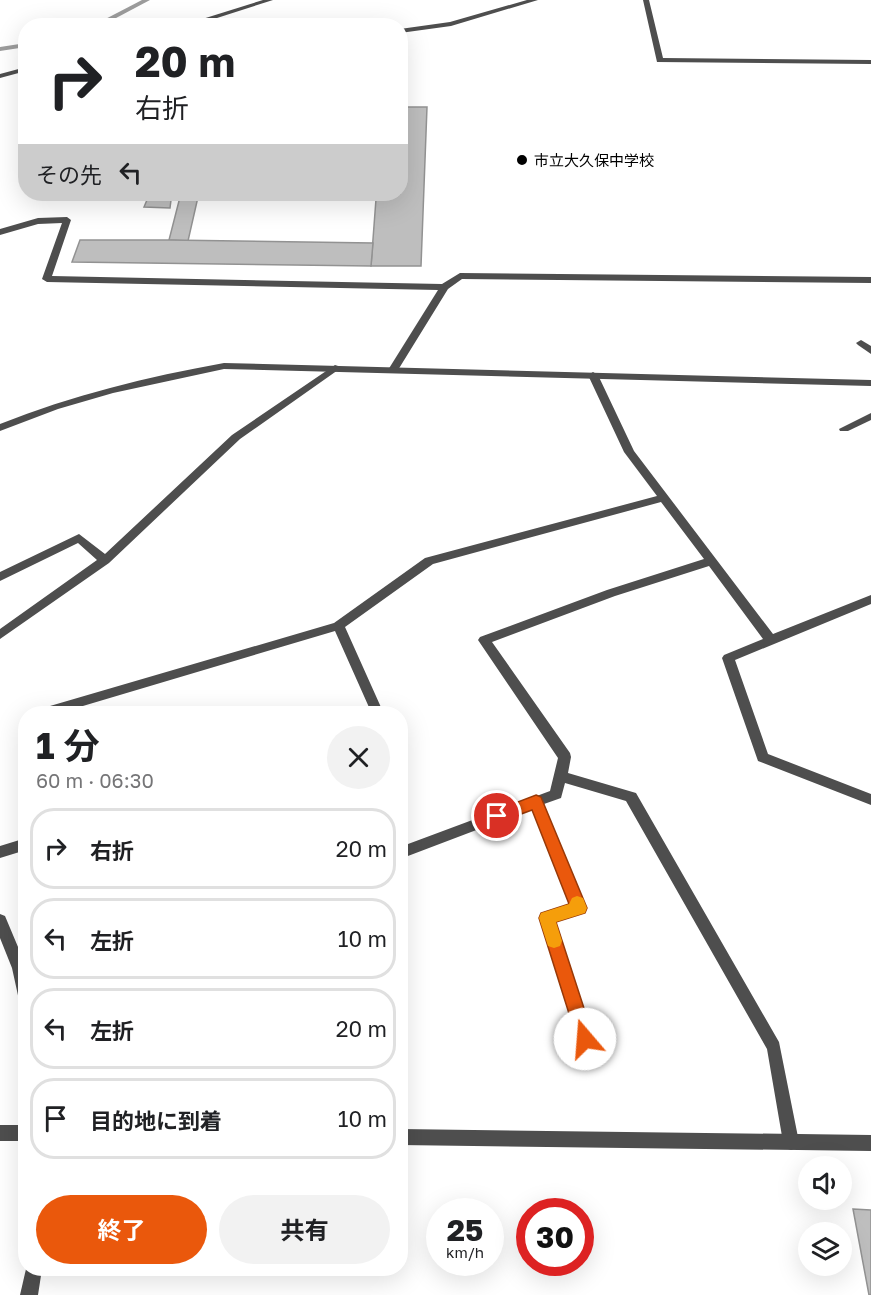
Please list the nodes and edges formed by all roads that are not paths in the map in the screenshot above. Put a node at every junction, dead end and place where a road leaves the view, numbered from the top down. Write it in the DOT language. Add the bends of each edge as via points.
graph roads {
  1 [pos="270,0"];
  2 [pos="535,0"];
  3 [pos="646,0"];
  4 [pos="210,18"];
  5 [pos="408,30"];
  6 [pos="871,62"];
  7 [pos="18,71"];
  8 [pos="0,76"];
  9 [pos="0,232"];
  10 [pos="871,280"];
  11 [pos="444,287"];
  12 [pos="861,343"];
  13 [pos="871,351"];
  14 [pos="335,368"];
  15 [pos="393,370"];
  16 [pos="593,375"];
  17 [pos="871,383"];
  18 [pos="871,416"];
  19 [pos="1,425"];
  20 [pos="844,429"];
  21 [pos="664,498"];
  22 [pos="105,560"];
  23 [pos="711,561"];
  24 [pos="0,577"];
  25 [pos="871,599"];
  26 [pos="338,626"];
  27 [pos="0,635"];
  28 [pos="771,640"];
  29 [pos="67,706"];
  30 [pos="374,706"];
  31 [pos="560,776"];
  32 [pos="871,800"];
  33 [pos="536,802"];
  34 [pos="18,846"];
  35 [pos="408,850"];
  36 [pos="0,852"];
  37 [pos="0,920"];
  38 [pos="18,958"];
  39 [pos="585,1039"];
  40 [pos="0,1133"];
  41 [pos="18,1133"];
  42 [pos="408,1137"];
  43 [pos="791,1142"];
  44 [pos="871,1143"];
  45 [pos="33,1276"];
  46 [pos="29,1295"];
  1 -- 4 [label="street"];
  2 -- 5 [label="street" via="451,24"];
  3 -- 6 [label="street" via="660,60"];
  7 -- 8 [label="street"];
  9 -- 11 [label="street" via="38,221 68,220 47,279"];
  10 -- 11 [label="street" via="460,276"];
  11 -- 15 [label="street"];
  12 -- 13 [label="street"];
  14 -- 15 [label="street"];
  14 -- 19 [label="street" via="224,366 143,381"];
  14 -- 22 [label="street" via="236,437"];
  15 -- 16 [label="street"];
  16 -- 17 [label="street"];
  16 -- 21 [label="street" via="629,452"];
  18 -- 20 [label="street"];
  21 -- 23 [label="street"];
  21 -- 26 [label="street" via="429,561"];
  22 -- 24 [label="street" via="79,538"];
  22 -- 27 [label="street"];
  23 -- 28 [label="street"];
  23 -- 31 [label="street" via="484,640 565,757"];
  25 -- 28 [label="street"];
  26 -- 29 [label="street"];
  26 -- 30 [label="street"];
  28 -- 32 [label="street" via="728,658 763,757"];
  31 -- 33 [label="street" via="556,794"];
  31 -- 43 [label="street" via="632,797 774,1047"];
  33 -- 35 [label="street"];
  33 -- 39 [label="street" via="579,908 547,918"];
  34 -- 36 [label="street"];
  37 -- 38 [label="street"];
  40 -- 41 [label="street"];
  42 -- 43 [label="street"];
  43 -- 44 [label="street"];
  45 -- 46 [label="street"];
}
